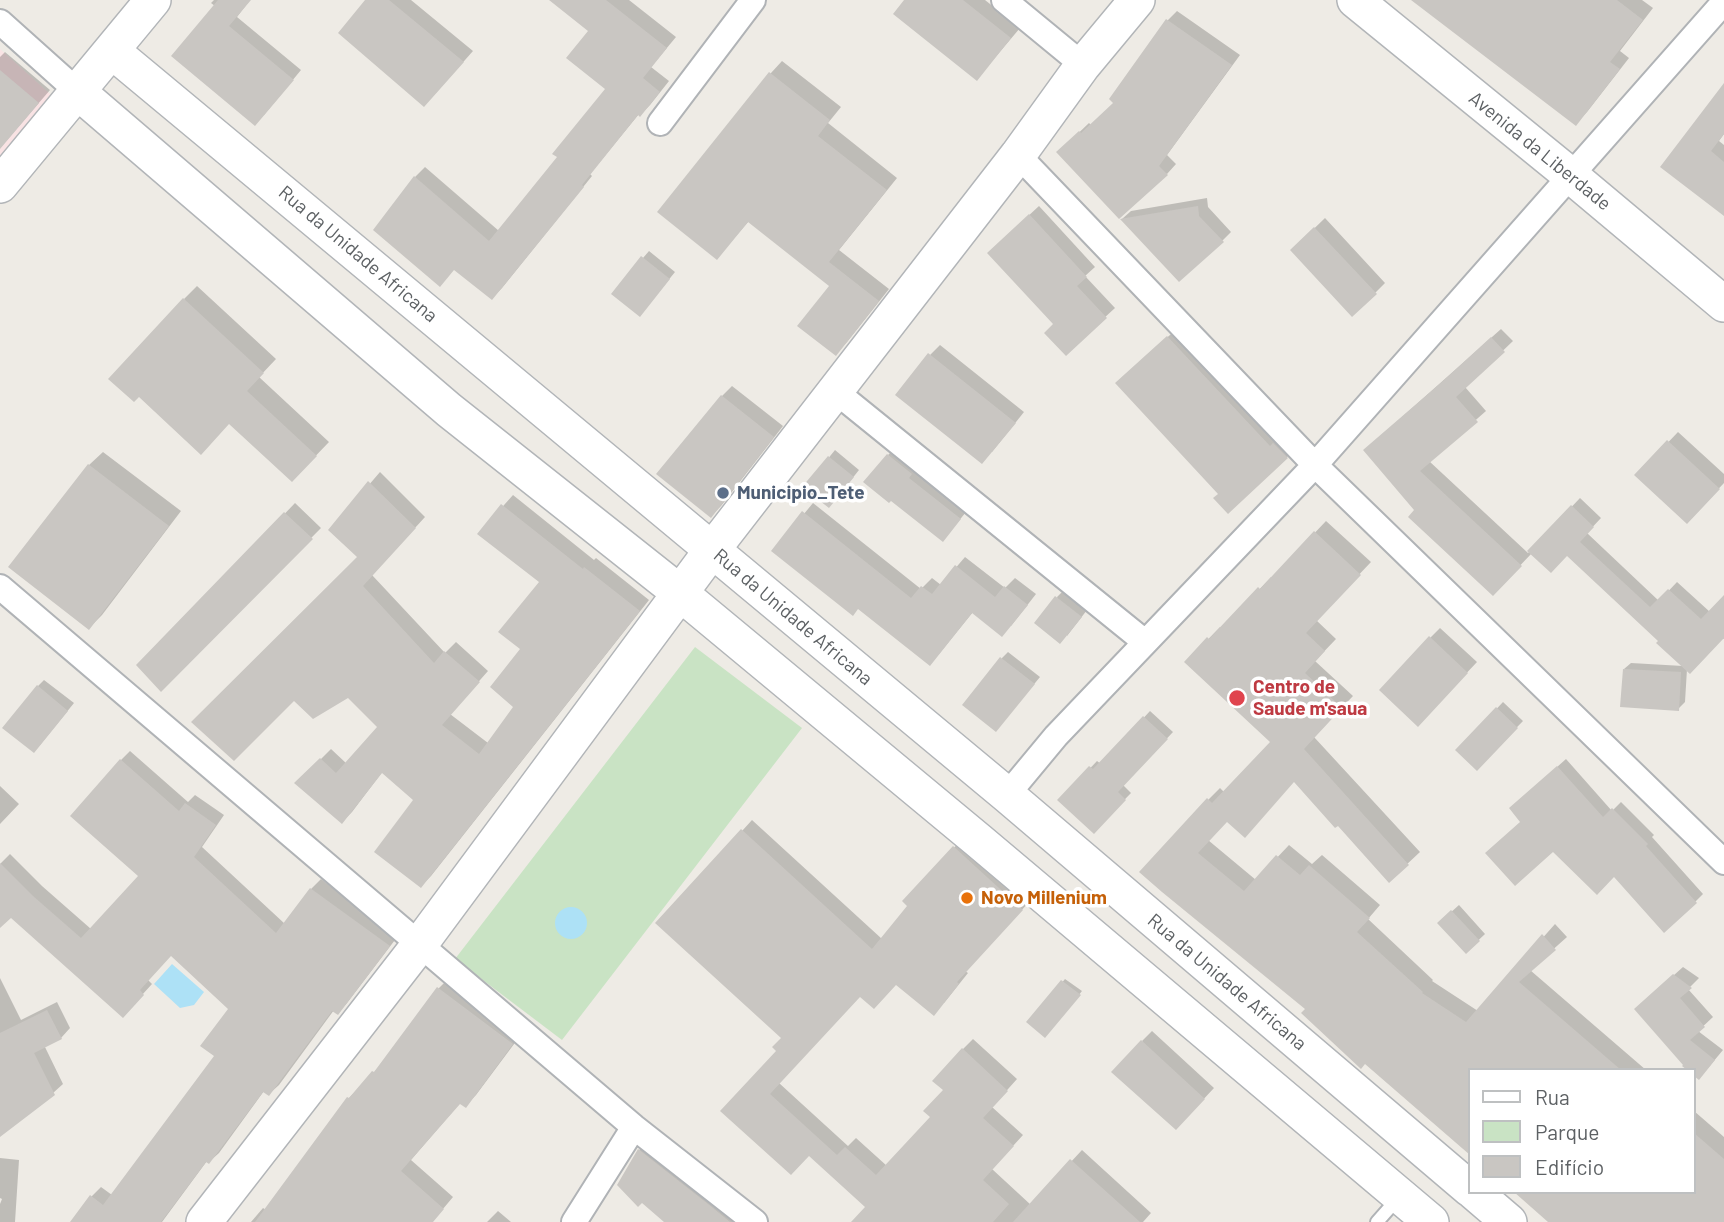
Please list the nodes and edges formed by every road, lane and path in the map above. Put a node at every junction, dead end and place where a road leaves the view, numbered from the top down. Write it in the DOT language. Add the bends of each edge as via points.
graph roads {
  1 [pos="153,0"];
  2 [pos="753,0"];
  3 [pos="1004,0"];
  4 [pos="1137,0"];
  5 [pos="1355,0"];
  6 [pos="1724,2"];
  7 [pos="0,22"];
  8 [pos="112,51"];
  9 [pos="1083,65"];
  10 [pos="77,91"];
  11 [pos="660,123"];
  12 [pos="1017,155"];
  13 [pos="1570,175"];
  14 [pos="0,185"];
  15 [pos="1724,304"];
  16 [pos="835,391"];
  17 [pos="1315,466"];
  18 [pos="712,550"];
  19 [pos="0,587"];
  20 [pos="680,593"];
  21 [pos="1145,642"];
  22 [pos="1007,794"];
  23 [pos="1724,862"];
  24 [pos="420,944"];
  25 [pos="634,1127"];
  26 [pos="1468,1188"];
  27 [pos="1475,1194"];
  28 [pos="1400,1196"];
  29 [pos="204,1222"];
  30 [pos="574,1222"];
  31 [pos="755,1222"];
  32 [pos="1377,1222"];
  33 [pos="1431,1222"];
  34 [pos="1508,1222"];
  1 -- 8 [label="street"];
  2 -- 11 [label="street"];
  3 -- 9 [label="street"];
  4 -- 9 [label="street"];
  5 -- 13 [label="street, Avenida da Liberdade"];
  6 -- 13 [label="street"];
  7 -- 10 [label="street"];
  8 -- 10 [label="street"];
  8 -- 18 [label="street, Rua da Unidade Africana"];
  9 -- 12 [label="street"];
  10 -- 14 [label="street"];
  10 -- 20 [label="street" via="449,410"];
  12 -- 16 [label="street"];
  12 -- 17 [label="street"];
  13 -- 15 [label="street, Avenida da Liberdade"];
  13 -- 17 [label="street"];
  16 -- 18 [label="street"];
  16 -- 21 [label="street"];
  17 -- 21 [label="street"];
  17 -- 23 [label="street"];
  18 -- 20 [label="street"];
  18 -- 22 [label="street, Rua da Unidade Africana"];
  19 -- 24 [label="street"];
  20 -- 24 [label="street"];
  20 -- 28 [label="street"];
  21 -- 22 [label="street"];
  22 -- 26 [label="street, Rua da Unidade Africana"];
  24 -- 25 [label="street"];
  24 -- 29 [label="street"];
  25 -- 30 [label="street"];
  25 -- 31 [label="street"];
  27 -- 34 [label="street, Rua da Unidade Africana"];
  28 -- 32 [label="lane"];
  28 -- 33 [label="street"];
}
